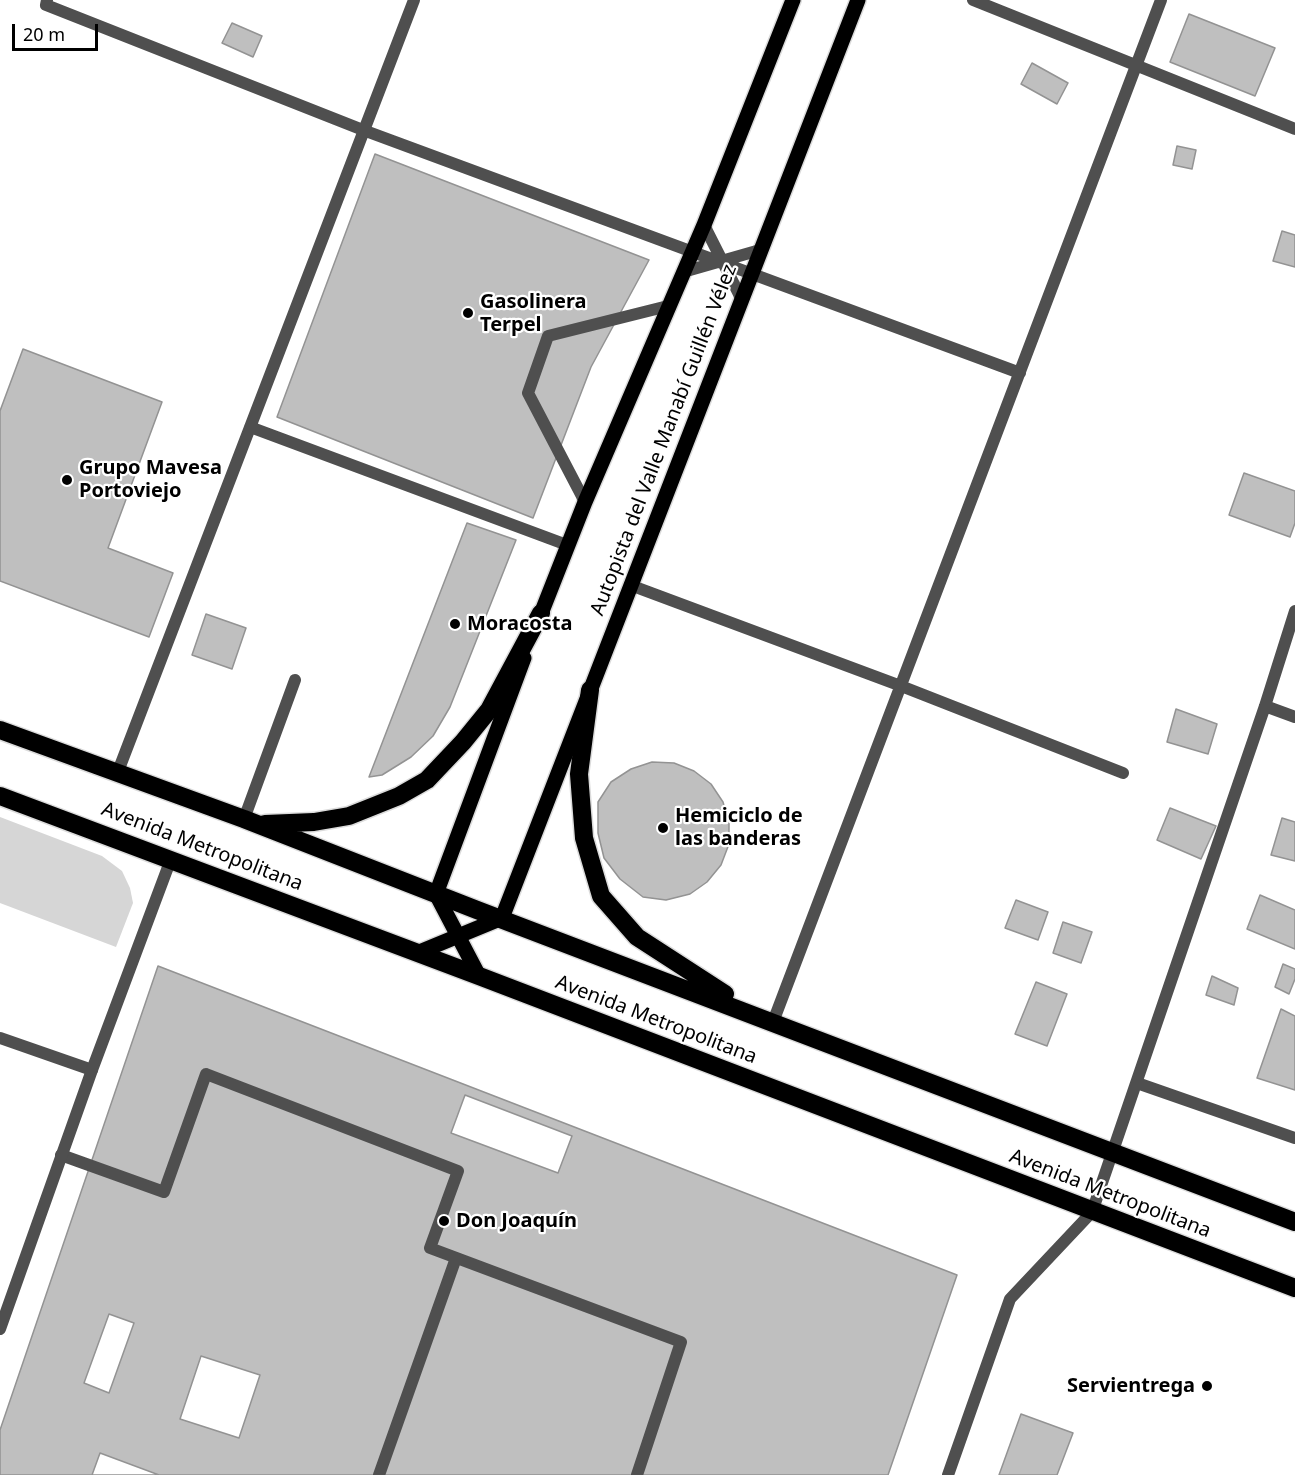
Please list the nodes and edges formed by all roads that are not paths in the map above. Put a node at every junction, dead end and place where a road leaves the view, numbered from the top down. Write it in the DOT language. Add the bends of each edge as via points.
graph roads {
  1 [pos="47,0"];
  2 [pos="414,0"];
  3 [pos="793,0"];
  4 [pos="858,0"];
  5 [pos="973,0"];
  6 [pos="1161,0"];
  7 [pos="1137,65"];
  8 [pos="1295,129"];
  9 [pos="363,130"];
  10 [pos="704,225"];
  11 [pos="760,250"];
  12 [pos="693,251"];
  13 [pos="722,262"];
  14 [pos="683,273"];
  15 [pos="751,273"];
  16 [pos="741,298"];
  17 [pos="668,306"];
  18 [pos="1020,373"];
  19 [pos="250,427"];
  20 [pos="585,502"];
  21 [pos="567,545"];
  22 [pos="630,585"];
  23 [pos="1295,611"];
  24 [pos="541,613"];
  25 [pos="295,680"];
  26 [pos="901,686"];
  27 [pos="590,690"];
  28 [pos="1265,706"];
  29 [pos="1295,717"];
  30 [pos="0,730"];
  31 [pos="1123,773"];
  32 [pos="117,774"];
  33 [pos="0,796"];
  34 [pos="251,822"];
  35 [pos="171,859"];
  36 [pos="436,894"];
  37 [pos="502,918"];
  38 [pos="458,937"];
  39 [pos="417,953"];
  40 [pos="479,976"];
  41 [pos="773,1022"];
  42 [pos="0,1038"];
  43 [pos="92,1070"];
  44 [pos="1137,1083"];
  45 [pos="1295,1138"];
  46 [pos="1112,1153"];
  47 [pos="61,1155"];
  48 [pos="1092,1212"];
  49 [pos="1295,1222"];
  50 [pos="456,1258"];
  51 [pos="1295,1288"];
  52 [pos="0,1329"];
  53 [pos="379,1475"];
  54 [pos="637,1475"];
  55 [pos="948,1475"];
  1 -- 9 [label="street" via="45,5"];
  2 -- 9 [label="street"];
  3 -- 10 [label="main road, Autopista del Valle Manabí Guillén Vélez"];
  4 -- 11 [label="main road, Autopista del Valle Manabí Guillén Vélez"];
  5 -- 7 [label="street"];
  6 -- 7 [label="street"];
  7 -- 8 [label="street"];
  7 -- 18 [label="street"];
  9 -- 12 [label="street"];
  9 -- 19 [label="street"];
  10 -- 12 [label="main road, Autopista del Valle Manabí Guillén Vélez"];
  10 -- 13 [label="street"];
  11 -- 13 [label="street"];
  11 -- 15 [label="main road, Autopista del Valle Manabí Guillén Vélez"];
  12 -- 13 [label="street"];
  12 -- 14 [label="main road, Autopista del Valle Manabí Guillén Vélez"];
  13 -- 14 [label="street"];
  13 -- 15 [label="street"];
  13 -- 16 [label="street"];
  14 -- 17 [label="main road, Autopista del Valle Manabí Guillén Vélez"];
  15 -- 16 [label="main road, Autopista del Valle Manabí Guillén Vélez"];
  15 -- 18 [label="street"];
  16 -- 22 [label="main road, Autopista del Valle Manabí Guillén Vélez"];
  17 -- 20 [label="main road, Autopista del Valle Manabí Guillén Vélez"];
  17 -- 20 [label="street" via="548,336 528,393"];
  18 -- 26 [label="street"];
  19 -- 21 [label="street"];
  19 -- 32 [label="street"];
  20 -- 21 [label="main road, Autopista del Valle Manabí Guillén Vélez"];
  21 -- 24 [label="main road, Autopista del Valle Manabí Guillén Vélez"];
  22 -- 26 [label="street"];
  22 -- 27 [label="main road, Autopista del Valle Manabí Guillén Vélez"];
  23 -- 28 [label="street"];
  24 -- 34 [label="highway" via="489,710 426,780 399,796 349,816 314,822"];
  24 -- 36 [label="main road, Autopista del Valle Manabí Guillén Vélez"];
  25 -- 34 [label="street"];
  26 -- 31 [label="street"];
  26 -- 41 [label="street"];
  27 -- 37 [label="main road, Autopista del Valle Manabí Guillén Vélez"];
  27 -- 41 [label="highway" via="579,774 584,838 601,896 637,937"];
  28 -- 29 [label="street"];
  28 -- 44 [label="street"];
  30 -- 32 [label="highway"];
  32 -- 34 [label="highway"];
  33 -- 35 [label="highway, Avenida Metropolitana"];
  34 -- 36 [label="highway"];
  35 -- 39 [label="highway, Avenida Metropolitana"];
  35 -- 43 [label="street"];
  36 -- 37 [label="highway"];
  36 -- 38 [label="main road"];
  37 -- 38 [label="main road"];
  37 -- 41 [label="highway"];
  38 -- 39 [label="main road"];
  38 -- 40 [label="main road"];
  39 -- 40 [label="highway, Avenida Metropolitana"];
  40 -- 48 [label="highway, Avenida Metropolitana"];
  41 -- 46 [label="highway"];
  42 -- 43 [label="street"];
  43 -- 47 [label="street"];
  44 -- 45 [label="street"];
  44 -- 46 [label="street"];
  46 -- 48 [label="street"];
  46 -- 49 [label="highway"];
  47 -- 50 [label="street" via="164,1192 206,1074 458,1172 430,1248"];
  47 -- 52 [label="street"];
  48 -- 51 [label="highway, Avenida Metropolitana"];
  48 -- 55 [label="street" via="1010,1299"];
  50 -- 53 [label="street"];
  50 -- 54 [label="street" via="681,1342"];
}
